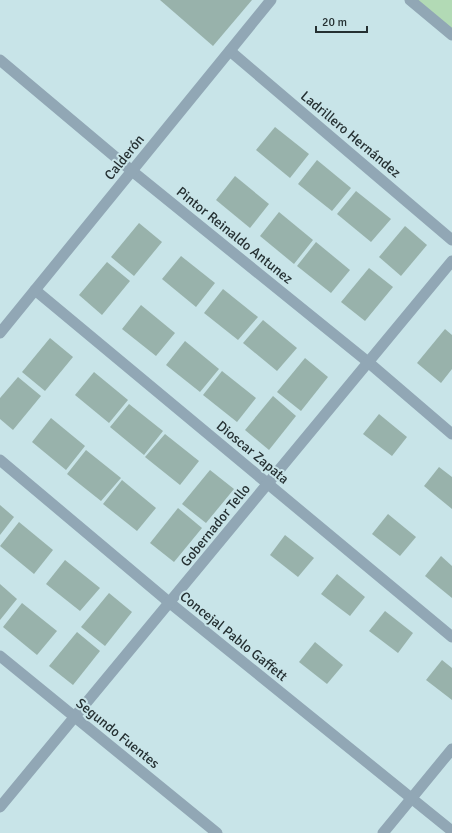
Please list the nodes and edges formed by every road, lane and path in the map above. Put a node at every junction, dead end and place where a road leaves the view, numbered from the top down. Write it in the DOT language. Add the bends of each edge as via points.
graph roads {
  1 [pos="272,0"];
  2 [pos="410,0"];
  3 [pos="452,35"];
  4 [pos="230,51"];
  5 [pos="0,60"];
  6 [pos="132,171"];
  7 [pos="452,240"];
  8 [pos="452,261"];
  9 [pos="35,290"];
  10 [pos="0,333"];
  11 [pos="368,362"];
  12 [pos="452,434"];
  13 [pos="0,460"];
  14 [pos="268,484"];
  15 [pos="170,603"];
  16 [pos="452,637"];
  17 [pos="0,656"];
  18 [pos="75,717"];
  19 [pos="452,749"];
  20 [pos="411,798"];
  21 [pos="0,807"];
  22 [pos="452,831"];
  23 [pos="217,833"];
  24 [pos="383,833"];
  1 -- 4 [label="street, Calderón"];
  2 -- 3 [label="street"];
  4 -- 6 [label="street, Calderón"];
  4 -- 7 [label="street, Ladrillero Hernández"];
  5 -- 6 [label="street, Pintor Reinaldo Antunez"];
  6 -- 9 [label="street, Calderón"];
  6 -- 11 [label="street, Pintor Reinaldo Antunez"];
  8 -- 11 [label="street, Gobernador Tello"];
  9 -- 10 [label="street, Calderón"];
  9 -- 14 [label="street, Dioscar Zapata"];
  11 -- 12 [label="street, Pintor Reinaldo Antunez"];
  11 -- 14 [label="street, Gobernador Tello"];
  13 -- 15 [label="street, Concejal Pablo Gaffett"];
  14 -- 15 [label="street, Gobernador Tello"];
  14 -- 16 [label="street, Dioscar Zapata"];
  15 -- 18 [label="street, Gobernador Tello"];
  15 -- 20 [label="street, Concejal Pablo Gaffett"];
  17 -- 18 [label="street, Segundo Fuentes"];
  18 -- 21 [label="street, Gobernador Tello"];
  18 -- 23 [label="street, Segundo Fuentes"];
  19 -- 20 [label="street"];
  20 -- 22 [label="street, Concejal Pablo Gaffett"];
  20 -- 24 [label="street"];
}
